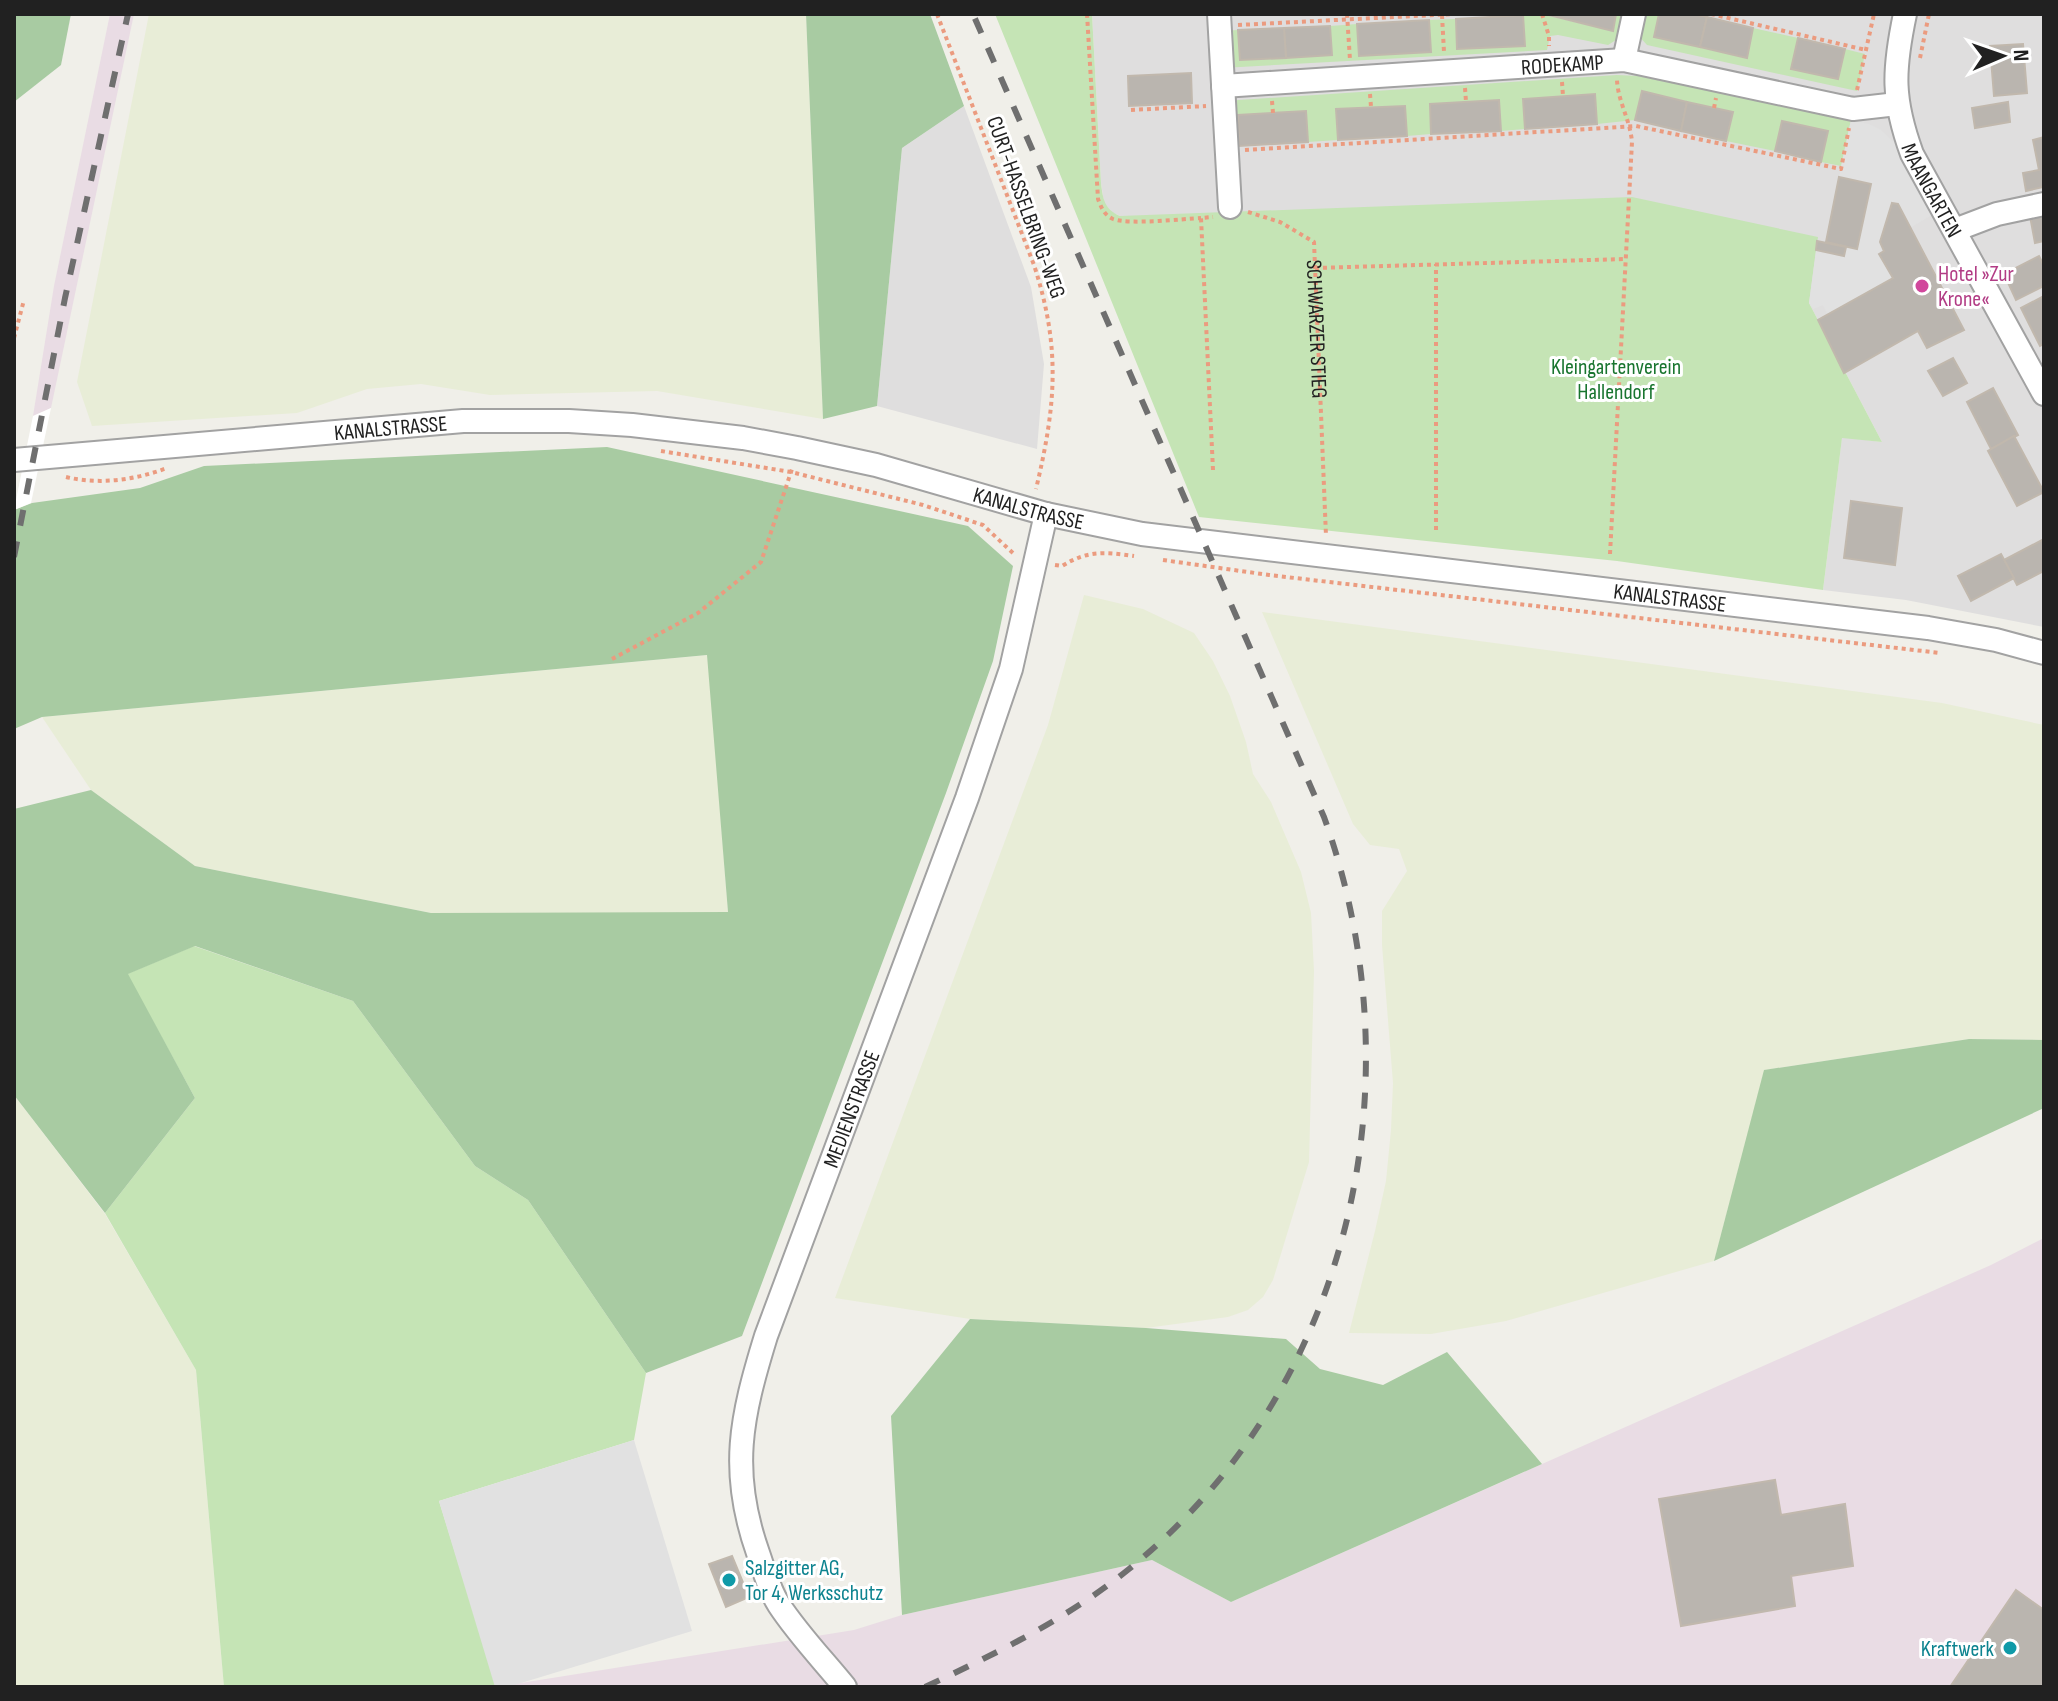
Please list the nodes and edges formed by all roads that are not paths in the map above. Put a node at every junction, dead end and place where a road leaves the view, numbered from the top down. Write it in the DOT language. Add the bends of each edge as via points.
graph roads {
  1 [pos="1634,14"];
  2 [pos="1905,14"];
  3 [pos="1219,20"];
  4 [pos="1624,60"];
  5 [pos="1224,96"];
  6 [pos="1897,104"];
  7 [pos="2044,204"];
  8 [pos="1230,207"];
  9 [pos="1955,230"];
  10 [pos="2044,394"];
  11 [pos="14,460"];
  12 [pos="1039,512"];
  13 [pos="2044,653"];
  14 [pos="844,1686"];
  1 -- 4 [label="street"];
  2 -- 6 [label="street, MAANGARTEN" via="1896,58"];
  3 -- 5 [label="street"];
  4 -- 5 [label="street, RODEKAMP" via="1351,77"];
  4 -- 6 [label="street, RODEKAMP" via="1857,108"];
  5 -- 8 [label="street"];
  6 -- 9 [label="street, MAANGARTEN" via="1912,154"];
  7 -- 9 [label="street"];
  9 -- 10 [label="street, MAANGARTEN"];
  11 -- 12 [label="street, KANALSTRASSE" via="463,421 569,421 797,448"];
  12 -- 13 [label="street, KANALSTRASSE" via="1129,532 1928,628"];
  12 -- 14 [label="street, MEDIENSTRASSE" via="1035,560 1011,669 766,1336 741,1433 740,1480 765,1574 778,1603"];
}
